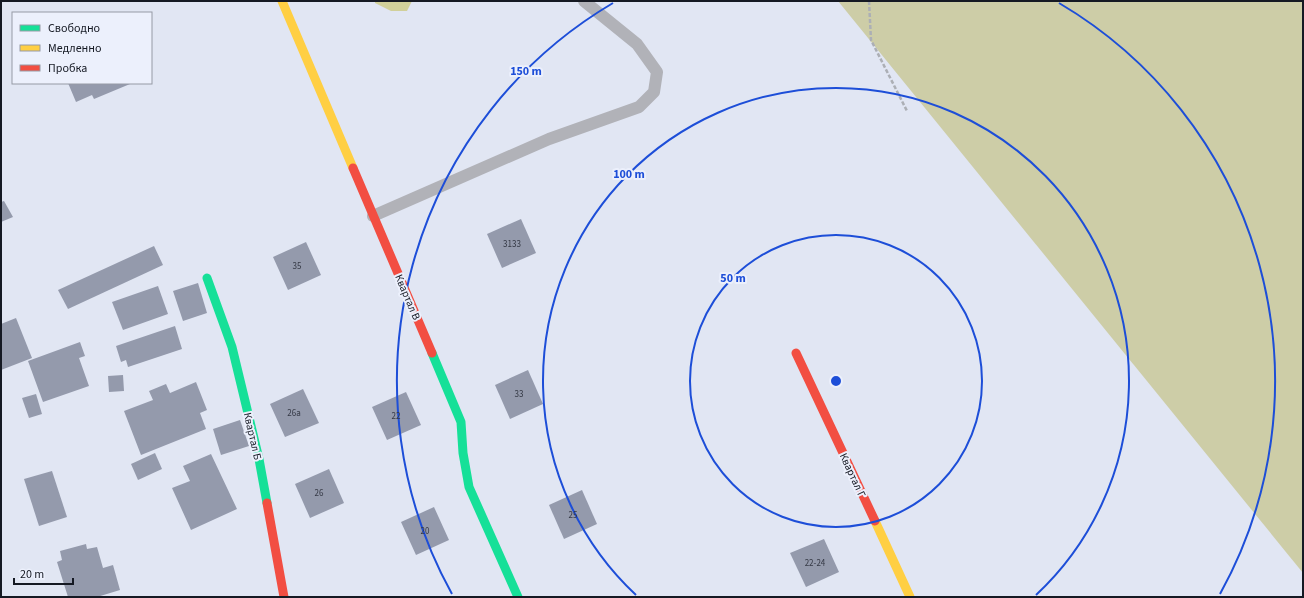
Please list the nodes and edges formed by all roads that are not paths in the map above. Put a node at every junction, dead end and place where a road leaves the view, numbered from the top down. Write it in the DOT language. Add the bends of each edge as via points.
graph roads {
  1 [pos="282,1"];
  2 [pos="584,1"];
  3 [pos="374,216"];
  4 [pos="207,278"];
  5 [pos="796,353"];
  6 [pos="284,597"];
  7 [pos="518,597"];
  8 [pos="910,597"];
  1 -- 3 [label="street, Квартал В"];
  2 -- 3 [label="lane" via="637,44 657,72 654,92 639,107 549,139"];
  3 -- 7 [label="street, Квартал В" via="461,422 469,487"];
  4 -- 6 [label="street, Квартал Б" via="234,354 259,459"];
  5 -- 8 [label="street, Квартал Г"];
}
